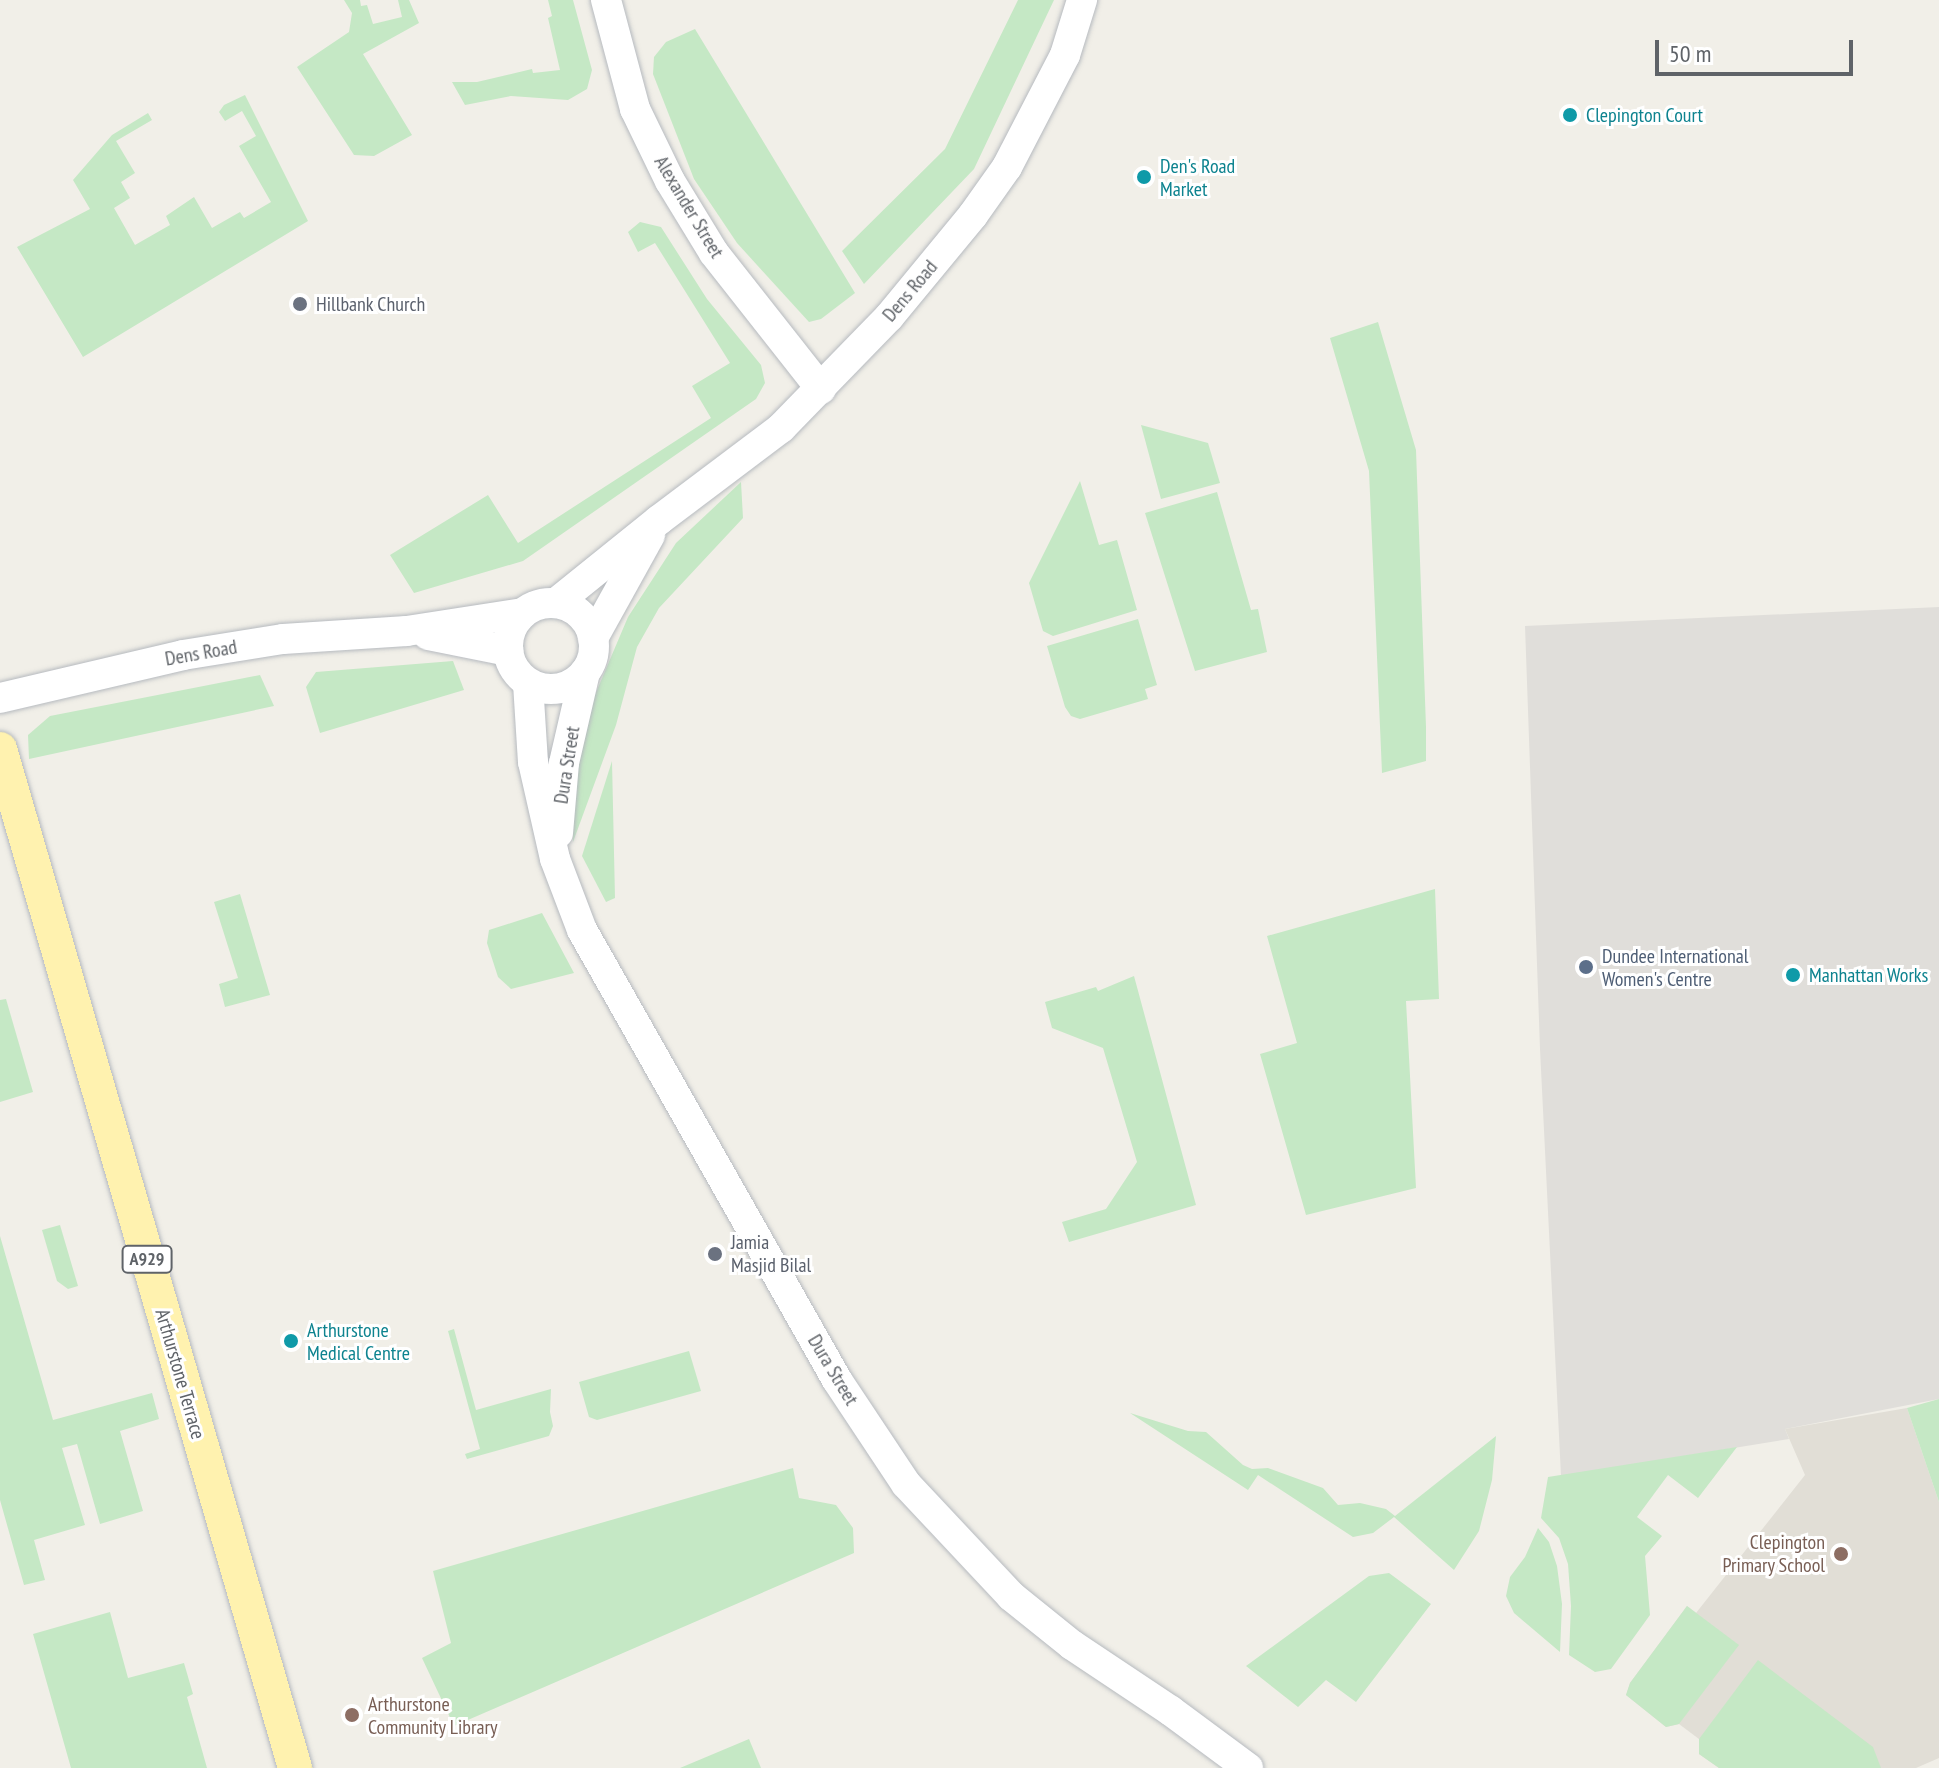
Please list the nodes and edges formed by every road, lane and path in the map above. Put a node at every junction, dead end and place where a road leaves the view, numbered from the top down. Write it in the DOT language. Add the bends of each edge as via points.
graph roads {
  1 [pos="606,0"];
  2 [pos="1082,0"];
  3 [pos="821,389"];
  4 [pos="659,520"];
  5 [pos="556,603"];
  6 [pos="523,613"];
  7 [pos="407,631"];
  8 [pos="593,638"];
  9 [pos="508,651"];
  10 [pos="585,672"];
  11 [pos="528,683"];
  12 [pos="0,698"];
  13 [pos="0,749"];
  14 [pos="555,859"];
  15 [pos="295,1768"];
  16 [pos="1248,1768"];
  1 -- 3 [label="street, Alexander Street" via="635,109 670,181 714,253"];
  2 -- 3 [label="street, Dens Road" via="1065,55 1007,167 924,275"];
  3 -- 4 [label="street, Dens Road" via="754,451"];
  4 -- 5 [label="street, Dens Road"];
  4 -- 8 [label="street, Dens Road"];
  5 -- 6 [label="street, Dens Road"];
  5 -- 8 [label="street" via="580,614"];
  6 -- 7 [label="street, Dens Road"];
  6 -- 9 [label="street" via="511,631"];
  7 -- 9 [label="street, Dens Road"];
  7 -- 12 [label="street, Dens Road" via="283,639"];
  8 -- 10 [label="street, Dens Road"];
  9 -- 11 [label="street"];
  10 -- 11 [label="street" via="552,689"];
  10 -- 14 [label="street, Dura Street" via="564,763"];
  11 -- 14 [label="street, Dura Street" via="533,762"];
  13 -- 15 [label="main road, Arthurstone Terrace / A929"];
  14 -- 16 [label="street, Dura Street" via="612,989 837,1380 906,1484 1023,1606"];
}
